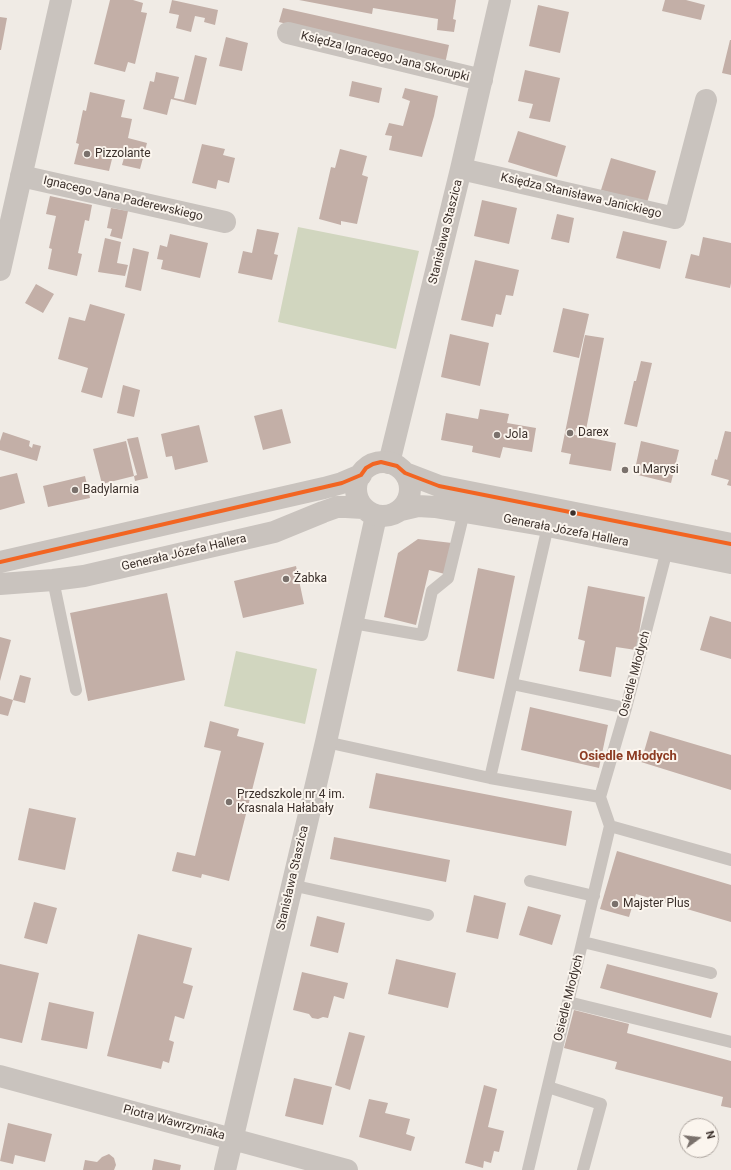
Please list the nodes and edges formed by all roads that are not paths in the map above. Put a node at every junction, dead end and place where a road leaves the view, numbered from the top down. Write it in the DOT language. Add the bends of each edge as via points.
graph roads {
  1 [pos="61,0"];
  2 [pos="500,0"];
  3 [pos="288,33"];
  4 [pos="482,80"];
  5 [pos="706,100"];
  6 [pos="461,169"];
  7 [pos="21,176"];
  8 [pos="225,222"];
  9 [pos="0,270"];
  10 [pos="397,468"];
  11 [pos="361,475"];
  12 [pos="401,510"];
  13 [pos="370,512"];
  14 [pos="464,512"];
  15 [pos="548,526"];
  16 [pos="731,544"];
  17 [pos="667,550"];
  18 [pos="0,562"];
  19 [pos="731,563"];
  20 [pos="53,580"];
  21 [pos="0,584"];
  22 [pos="353,622"];
  23 [pos="512,684"];
  24 [pos="76,690"];
  25 [pos="626,708"];
  26 [pos="326,742"];
  27 [pos="490,778"];
  28 [pos="600,797"];
  29 [pos="610,826"];
  30 [pos="731,860"];
  31 [pos="530,881"];
  32 [pos="291,885"];
  33 [pos="594,896"];
  34 [pos="428,915"];
  35 [pos="583,942"];
  36 [pos="711,972"];
  37 [pos="568,1002"];
  38 [pos="731,1042"];
  39 [pos="0,1076"];
  40 [pos="548,1087"];
  41 [pos="233,1139"];
  42 [pos="225,1170"];
  43 [pos="347,1170"];
  44 [pos="528,1170"];
  45 [pos="583,1170"];
  1 -- 7 [label="street"];
  2 -- 4 [label="street, Stanisława Staszica"];
  3 -- 4 [label="street, Księdza Ignacego Jana Skorupki"];
  4 -- 6 [label="street, Stanisława Staszica"];
  5 -- 6 [label="street, Księdza Stanisława Janickiego" via="675,218"];
  6 -- 10 [label="street, Stanisława Staszica"];
  7 -- 8 [label="street, Ignacego Jana Paderewskiego"];
  7 -- 9 [label="street"];
  10 -- 11 [label="street" via="381,462 366,468"];
  10 -- 12 [label="street" via="410,485 406,505"];
  10 -- 16 [label="street, Generała Józefa Hallera" via="439,486"];
  11 -- 13 [label="street" via="356,489 359,502"];
  11 -- 18 [label="street" via="342,484"];
  12 -- 13 [label="street" via="387,516"];
  12 -- 14 [label="street, Generała Józefa Hallera" via="418,506"];
  13 -- 20 [label="street, Generała Józefa Hallera" via="337,507 274,532 84,576"];
  13 -- 22 [label="street, Stanisława Staszica"];
  14 -- 15 [label="street, Generała Józefa Hallera"];
  14 -- 22 [label="lane" via="448,578 432,591 422,635"];
  15 -- 17 [label="street, Generała Józefa Hallera"];
  15 -- 23 [label="lane"];
  17 -- 19 [label="street, Generała Józefa Hallera"];
  17 -- 25 [label="lane, Osiedle Młodych"];
  20 -- 21 [label="street, Generała Józefa Hallera"];
  20 -- 24 [label="lane"];
  22 -- 26 [label="street, Stanisława Staszica"];
  23 -- 25 [label="lane"];
  23 -- 27 [label="lane"];
  25 -- 28 [label="lane, Osiedle Młodych"];
  26 -- 27 [label="lane"];
  26 -- 32 [label="street, Stanisława Staszica"];
  27 -- 28 [label="lane"];
  28 -- 29 [label="lane"];
  29 -- 30 [label="lane"];
  29 -- 33 [label="lane, Osiedle Młodych"];
  31 -- 33 [label="lane"];
  32 -- 34 [label="lane"];
  32 -- 41 [label="street, Stanisława Staszica"];
  33 -- 35 [label="lane, Osiedle Młodych"];
  35 -- 36 [label="lane"];
  35 -- 37 [label="lane, Osiedle Młodych"];
  37 -- 38 [label="lane"];
  37 -- 40 [label="lane, Osiedle Młodych"];
  39 -- 41 [label="street, Piotra Wawrzyniaka"];
  40 -- 44 [label="lane, Osiedle Młodych"];
  40 -- 45 [label="lane" via="601,1104"];
  41 -- 42 [label="street, Stanisława Staszica"];
  41 -- 43 [label="street, Piotra Wawrzyniaka"];
}
